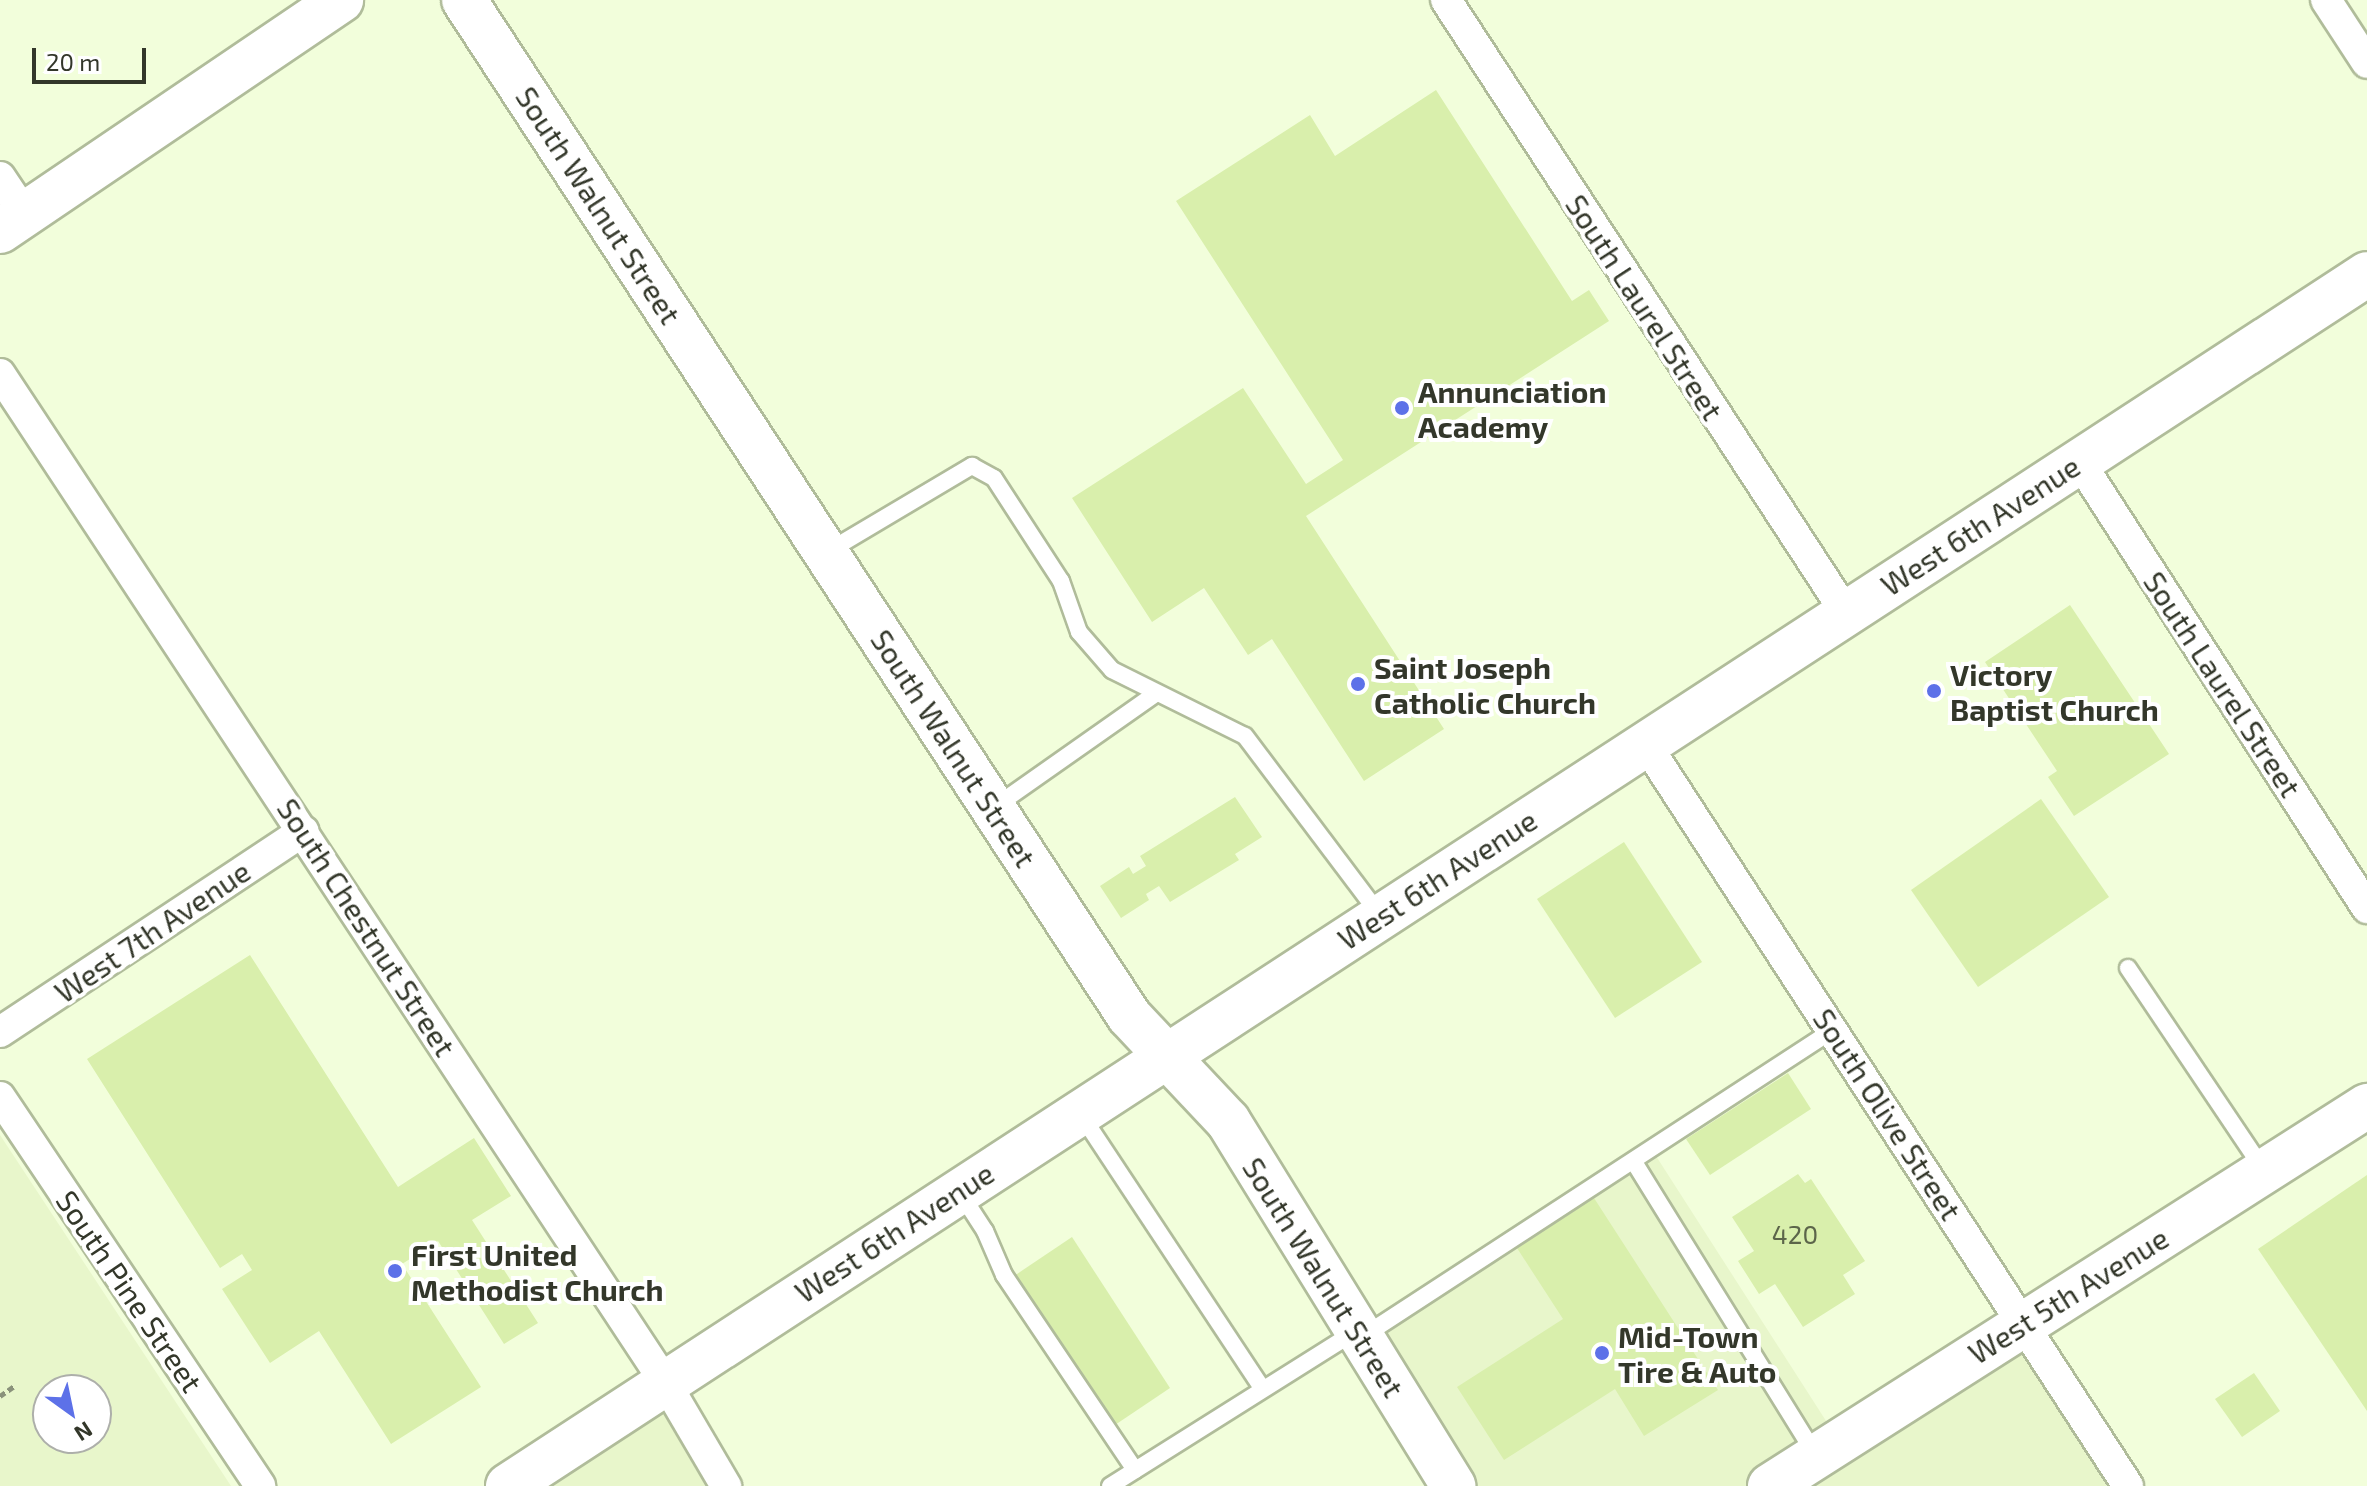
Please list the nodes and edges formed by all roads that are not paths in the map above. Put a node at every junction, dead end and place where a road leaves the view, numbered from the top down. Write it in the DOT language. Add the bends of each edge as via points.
graph roads {
  1 [pos="341,0"];
  2 [pos="464,0"];
  3 [pos="1446,0"];
  4 [pos="2326,0"];
  5 [pos="2367,63"];
  6 [pos="0,177"];
  7 [pos="13,223"];
  8 [pos="2367,274"];
  9 [pos="0,374"];
  10 [pos="2079,461"];
  11 [pos="826,553"];
  12 [pos="1846,613"];
  13 [pos="1155,694"];
  14 [pos="1645,743"];
  15 [pos="993,808"];
  16 [pos="304,831"];
  17 [pos="2367,908"];
  18 [pos="1380,916"];
  19 [pos="2128,968"];
  20 [pos="1833,1030"];
  21 [pos="0,1032"];
  22 [pos="1168,1054"];
  23 [pos="0,1097"];
  24 [pos="2367,1106"];
  25 [pos="1079,1112"];
  26 [pos="1634,1162"];
  27 [pos="2264,1170"];
  28 [pos="958,1190"];
  29 [pos="2023,1322"];
  30 [pos="1359,1334"];
  31 [pos="665,1382"];
  32 [pos="1262,1388"];
  33 [pos="1817,1457"];
  34 [pos="1135,1470"];
  35 [pos="260,1486"];
  36 [pos="508,1486"];
  37 [pos="726,1486"];
  38 [pos="1110,1486"];
  39 [pos="1453,1486"];
  40 [pos="1770,1486"];
  41 [pos="2128,1486"];
  1 -- 7 [label="main road"];
  2 -- 11 [label="main road, South Walnut Street"];
  3 -- 12 [label="street, South Laurel Street"];
  4 -- 5 [label="street"];
  6 -- 7 [label="street"];
  8 -- 10 [label="main road, West 6th Avenue"];
  9 -- 16 [label="street, South Chestnut Street"];
  10 -- 12 [label="main road, West 6th Avenue"];
  10 -- 17 [label="street, South Laurel Street"];
  11 -- 13 [label="lane" via="972,466 994,478 1053,568 1079,632 1112,670"];
  11 -- 15 [label="main road, South Walnut Street"];
  12 -- 14 [label="main road, West 6th Avenue"];
  13 -- 15 [label="lane"];
  13 -- 18 [label="lane" via="1245,736"];
  14 -- 18 [label="main road, West 6th Avenue"];
  14 -- 20 [label="street, South Olive Street"];
  15 -- 22 [label="main road, South Walnut Street" via="1129,1016"];
  16 -- 21 [label="street, West 7th Avenue"];
  16 -- 31 [label="street, South Chestnut Street"];
  18 -- 22 [label="main road, West 6th Avenue"];
  19 -- 27 [label="lane"];
  20 -- 26 [label="lane"];
  20 -- 29 [label="street, South Olive Street"];
  22 -- 25 [label="main road, West 6th Avenue"];
  22 -- 30 [label="main road, South Walnut Street" via="1228,1121"];
  23 -- 35 [label="street, South Pine Street"];
  24 -- 27 [label="main road, West 5th Avenue"];
  25 -- 28 [label="main road, West 6th Avenue"];
  25 -- 32 [label="lane"];
  26 -- 30 [label="lane"];
  26 -- 33 [label="lane"];
  27 -- 29 [label="main road, West 5th Avenue"];
  28 -- 31 [label="main road, West 6th Avenue"];
  28 -- 34 [label="lane" via="985,1231 1004,1275"];
  29 -- 33 [label="main road, West 5th Avenue"];
  29 -- 41 [label="street, South Olive Street"];
  30 -- 32 [label="lane"];
  30 -- 39 [label="main road, South Walnut Street"];
  31 -- 36 [label="main road, West 6th Avenue"];
  31 -- 37 [label="street, South Chestnut Street"];
  32 -- 34 [label="lane"];
  33 -- 40 [label="main road, West 5th Avenue"];
  34 -- 38 [label="lane"];
}
